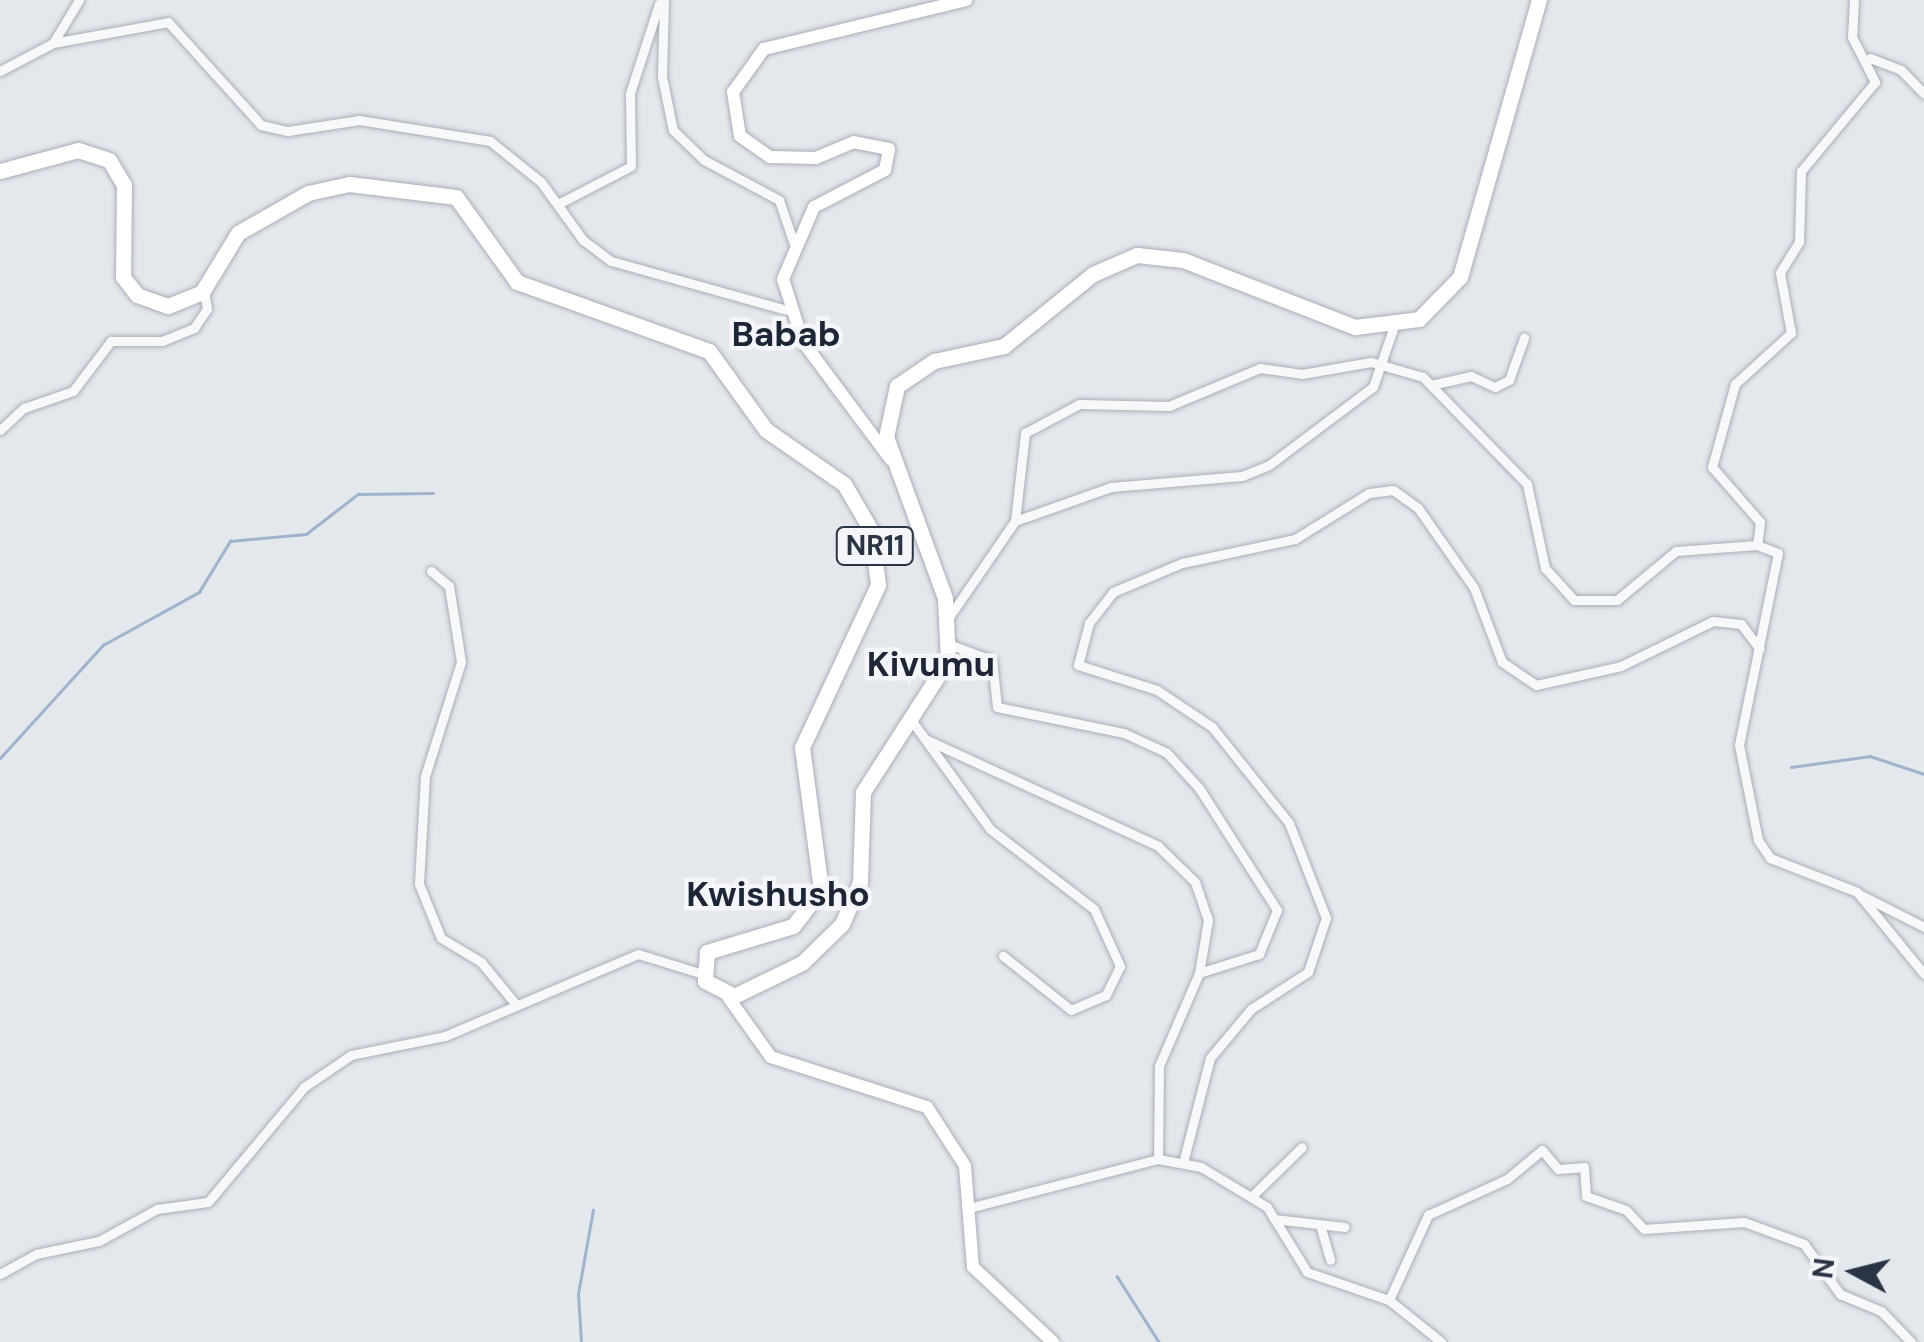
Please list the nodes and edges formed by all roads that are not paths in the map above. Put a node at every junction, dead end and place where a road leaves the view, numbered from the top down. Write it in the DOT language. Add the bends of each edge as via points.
graph roads {
  1 [pos="79,0"];
  2 [pos="663,0"];
  3 [pos="966,0"];
  4 [pos="1540,0"];
  5 [pos="1854,0"];
  6 [pos="53,43"];
  7 [pos="1870,58"];
  8 [pos="0,71"];
  9 [pos="1924,94"];
  10 [pos="0,171"];
  11 [pos="558,204"];
  12 [pos="794,244"];
  13 [pos="204,290"];
  14 [pos="786,310"];
  15 [pos="1392,329"];
  16 [pos="1524,338"];
  17 [pos="1383,366"];
  18 [pos="1432,385"];
  19 [pos="0,430"];
  20 [pos="892,460"];
  21 [pos="1015,521"];
  22 [pos="1757,545"];
  23 [pos="431,571"];
  24 [pos="949,617"];
  25 [pos="951,646"];
  26 [pos="1760,649"];
  27 [pos="909,718"];
  28 [pos="927,740"];
  29 [pos="1857,892"];
  30 [pos="1924,926"];
  31 [pos="1003,956"];
  32 [pos="703,974"];
  33 [pos="1199,974"];
  34 [pos="1924,974"];
  35 [pos="728,997"];
  36 [pos="514,1002"];
  37 [pos="1302,1147"];
  38 [pos="1158,1159"];
  39 [pos="1184,1159"];
  40 [pos="1250,1197"];
  41 [pos="969,1208"];
  42 [pos="1274,1219"];
  43 [pos="1345,1227"];
  44 [pos="1321,1228"];
  45 [pos="1330,1260"];
  46 [pos="0,1274"];
  47 [pos="1389,1300"];
  48 [pos="1053,1342"];
  49 [pos="1441,1342"];
  50 [pos="1911,1342"];
  1 -- 6 [label="street"];
  2 -- 11 [label="street" via="634,71 630,166"];
  2 -- 12 [label="street" via="662,77 673,130 704,160 779,200"];
  3 -- 12 [label="main road" via="764,49 744,66 733,92 740,136 770,157 816,158 868,141 891,154 885,170 814,207"];
  4 -- 15 [label="highway" via="1460,277 1432,310"];
  5 -- 7 [label="street" via="1852,37"];
  6 -- 8 [label="street"];
  6 -- 11 [label="street" via="168,22 261,124 288,131 359,120 460,131 508,150"];
  7 -- 9 [label="street" via="1902,70"];
  7 -- 22 [label="street" via="1875,82 1815,146 1796,186 1799,242 1780,280 1791,334 1734,384 1714,438 1712,467 1760,522"];
  10 -- 13 [label="highway" via="66,151 99,153 124,185 120,261 131,288 168,306"];
  11 -- 14 [label="street" via="610,261"];
  12 -- 14 [label="main road"];
  13 -- 19 [label="street" via="207,309 194,328 162,341 111,340 74,391 24,408"];
  13 -- 32 [label="highway, NR11" via="238,233 308,192 349,184 445,193 474,211 518,282 709,351 766,430 834,476 861,506 876,553 876,596 802,747 824,862 820,890 783,931 712,946"];
  14 -- 20 [label="main road"];
  15 -- 17 [label="street"];
  15 -- 20 [label="highway, NR11" via="1340,323 1183,260 1137,255 1093,274 1004,346 908,374 886,407"];
  16 -- 18 [label="street" via="1509,380 1495,387 1471,376"];
  17 -- 18 [label="street"];
  17 -- 21 [label="street" via="1342,416 1254,472 1111,487"];
  17 -- 21 [label="street" via="1260,368 1169,406 1078,404 1050,415 1025,433"];
  18 -- 22 [label="street" via="1526,484 1545,568 1574,600 1617,600 1676,551"];
  20 -- 24 [label="highway, NR11"];
  21 -- 24 [label="street"];
  22 -- 26 [label="street" via="1776,549 1778,559"];
  23 -- 36 [label="street" via="450,586 461,662 428,760 419,884 440,938 482,962"];
  24 -- 25 [label="highway, NR11"];
  25 -- 27 [label="highway"];
  25 -- 33 [label="street" via="992,660 997,707 1124,733 1167,753 1199,788 1277,910 1258,954"];
  26 -- 29 [label="street" via="1739,745 1758,840 1770,858"];
  26 -- 39 [label="street" via="1741,624 1714,621 1621,666 1536,685 1502,662 1474,588 1418,508 1392,490 1369,493 1295,538 1182,563 1114,592 1089,623 1078,665 1157,690 1212,728 1288,823 1326,918 1300,982 1250,1009 1210,1058"];
  27 -- 28 [label="street"];
  27 -- 35 [label="highway" via="860,801 860,882 842,924 802,963"];
  28 -- 31 [label="street" via="990,829 1094,909 1120,966 1106,995 1071,1010"];
  28 -- 33 [label="street" via="1170,854 1206,905"];
  29 -- 30 [label="street"];
  29 -- 34 [label="street"];
  32 -- 35 [label="highway"];
  32 -- 36 [label="street" via="645,953"];
  33 -- 38 [label="street" via="1159,1066"];
  35 -- 41 [label="main road" via="771,1057 927,1107 965,1166"];
  36 -- 46 [label="street" via="445,1036 350,1055 304,1088 208,1202 157,1209 99,1241 36,1254"];
  37 -- 40 [label="street"];
  38 -- 39 [label="street"];
  38 -- 41 [label="street"];
  39 -- 40 [label="street"];
  40 -- 42 [label="street"];
  41 -- 48 [label="main road" via="973,1267"];
  42 -- 44 [label="street"];
  42 -- 47 [label="street" via="1307,1272"];
  43 -- 44 [label="street"];
  44 -- 45 [label="street"];
  47 -- 49 [label="street"];
  47 -- 50 [label="street" via="1428,1214 1507,1179 1542,1150 1556,1169 1584,1168 1585,1194 1644,1229 1744,1222 1804,1244 1840,1294 1881,1310"];
}
